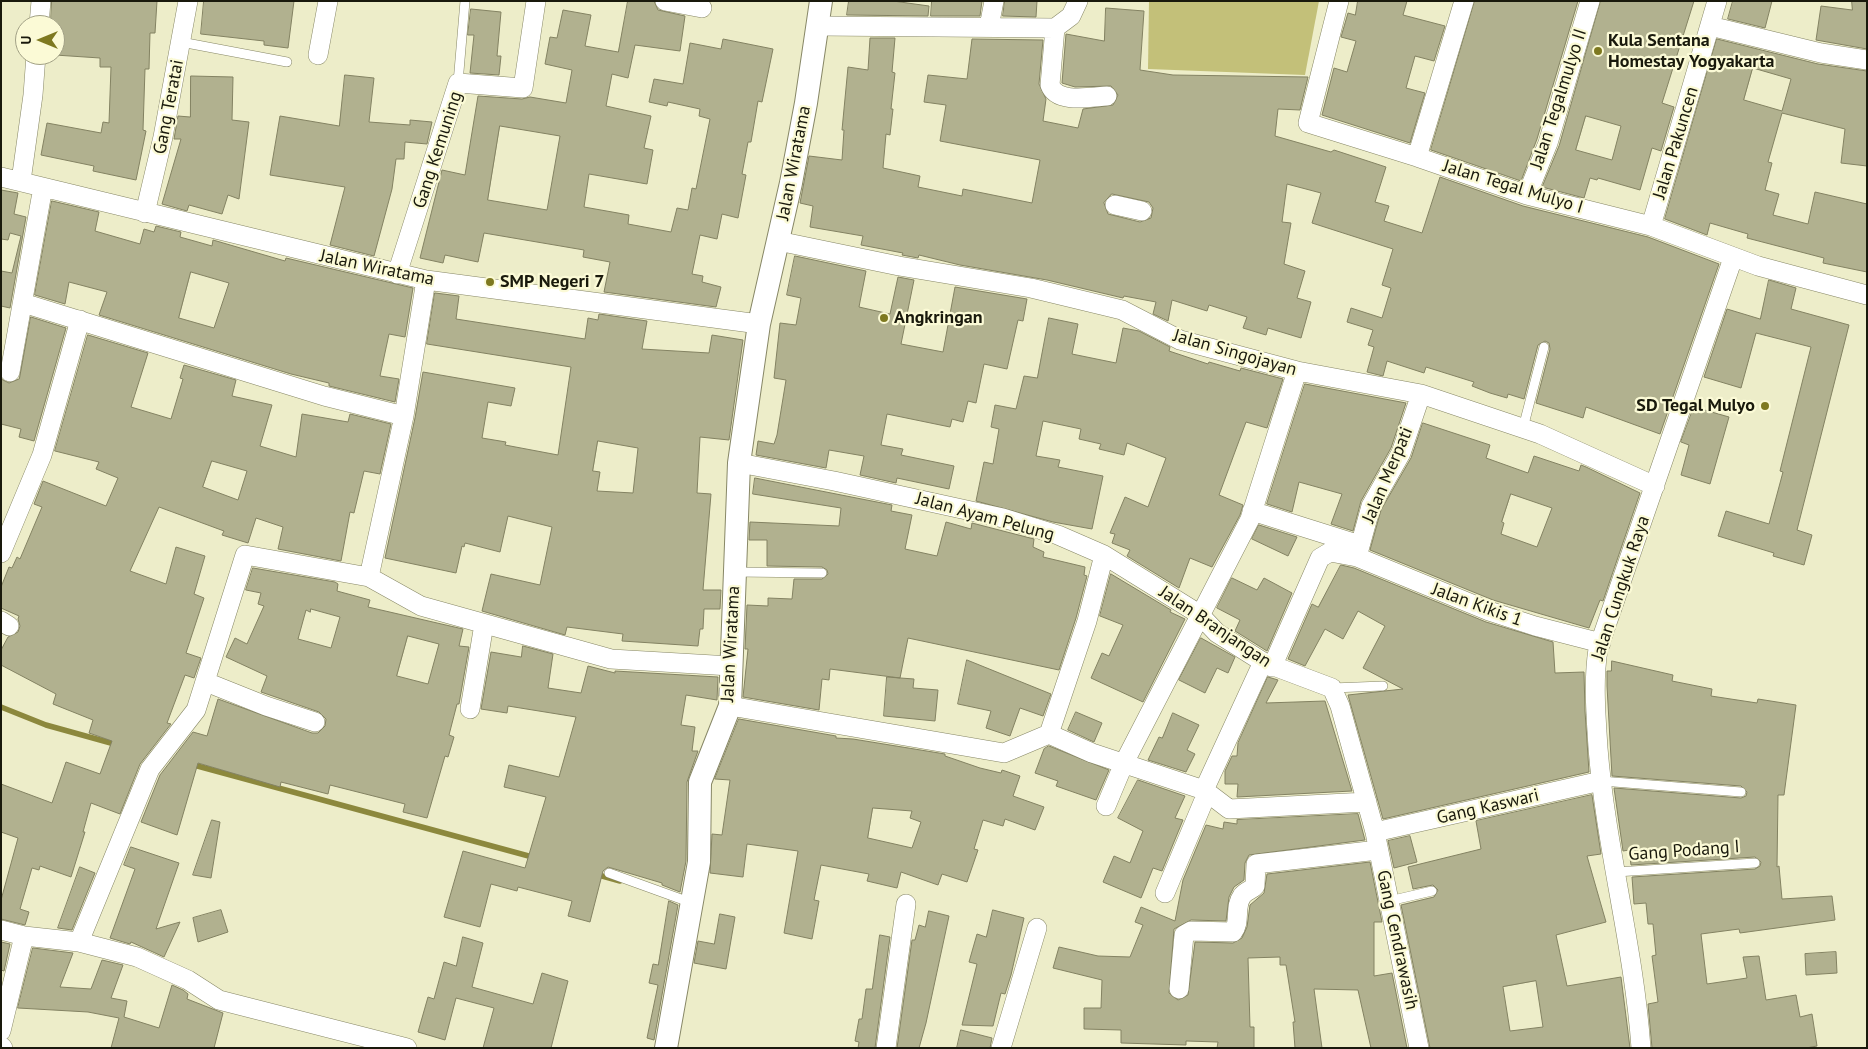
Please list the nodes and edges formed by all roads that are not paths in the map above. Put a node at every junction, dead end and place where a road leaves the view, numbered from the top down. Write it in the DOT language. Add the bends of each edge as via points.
graph roads {
  1 [pos="41,1"];
  2 [pos="188,1"];
  3 [pos="328,1"];
  4 [pos="465,1"];
  5 [pos="536,1"];
  6 [pos="664,1"];
  7 [pos="821,1"];
  8 [pos="994,1"];
  9 [pos="1078,1"];
  10 [pos="1339,1"];
  11 [pos="1464,1"];
  12 [pos="1590,1"];
  13 [pos="1717,1"];
  14 [pos="702,8"];
  15 [pos="40,15"];
  16 [pos="818,26"];
  17 [pos="1710,26"];
  18 [pos="989,27"];
  19 [pos="1055,28"];
  20 [pos="181,42"];
  21 [pos="318,55"];
  22 [pos="1867,60"];
  23 [pos="287,62"];
  24 [pos="35,65"];
  25 [pos="458,84"];
  26 [pos="1107,96"];
  27 [pos="1417,157"];
  28 [pos="1,177"];
  29 [pos="20,181"];
  30 [pos="43,187"];
  31 [pos="1527,195"];
  32 [pos="1115,205"];
  33 [pos="1142,211"];
  34 [pos="145,213"];
  35 [pos="1651,226"];
  36 [pos="778,241"];
  37 [pos="1733,258"];
  38 [pos="397,274"];
  39 [pos="426,280"];
  40 [pos="1867,295"];
  41 [pos="23,303"];
  42 [pos="80,320"];
  43 [pos="759,324"];
  44 [pos="1544,347"];
  45 [pos="1297,371"];
  46 [pos="10,372"];
  47 [pos="1422,394"];
  48 [pos="404,416"];
  49 [pos="1523,428"];
  50 [pos="739,463"];
  51 [pos="1656,486"];
  52 [pos="1252,510"];
  53 [pos="1358,551"];
  54 [pos="1,553"];
  55 [pos="1104,555"];
  56 [pos="734,572"];
  57 [pos="822,573"];
  58 [pos="369,577"];
  59 [pos="1199,614"];
  60 [pos="484,624"];
  61 [pos="1600,643"];
  62 [pos="1267,665"];
  63 [pos="731,666"];
  64 [pos="206,682"];
  65 [pos="1383,686"];
  66 [pos="1332,688"];
  67 [pos="730,706"];
  68 [pos="470,709"];
  69 [pos="315,722"];
  70 [pos="1049,734"];
  71 [pos="1124,764"];
  72 [pos="1601,781"];
  73 [pos="1206,792"];
  74 [pos="1741,792"];
  75 [pos="1367,802"];
  76 [pos="1106,806"];
  77 [pos="1376,841"];
  78 [pos="1755,862"];
  79 [pos="1616,872"];
  80 [pos="610,873"];
  81 [pos="1432,891"];
  82 [pos="1165,893"];
  83 [pos="1389,901"];
  84 [pos="693,903"];
  85 [pos="906,904"];
  86 [pos="1037,928"];
  87 [pos="1,930"];
  88 [pos="24,936"];
  89 [pos="79,942"];
  90 [pos="1179,989"];
  91 [pos="1,1031"];
  92 [pos="407,1048"];
  93 [pos="666,1048"];
  94 [pos="886,1048"];
  95 [pos="1001,1048"];
  96 [pos="1419,1048"];
  97 [pos="1641,1048"];
  1 -- 15 [label="street"];
  2 -- 20 [label="street, Gang Teratai"];
  3 -- 21 [label="street"];
  4 -- 25 [label="lane"];
  5 -- 25 [label="street, Gang Kemuning" via="523,88"];
  6 -- 14 [label="street"];
  7 -- 16 [label="street, Jalan Wiratama"];
  8 -- 18 [label="street"];
  9 -- 19 [label="street" via="1071,16"];
  10 -- 27 [label="street, Jalan Tegal Mulyo I" via="1308,123"];
  11 -- 27 [label="street"];
  12 -- 31 [label="street, Jalan Tegalmulyo II" via="1548,143"];
  13 -- 17 [label="street, Jalan Pakuncen"];
  16 -- 18 [label="street"];
  16 -- 36 [label="street, Jalan Wiratama"];
  17 -- 22 [label="street" via="1821,53"];
  17 -- 35 [label="street, Jalan Pakuncen"];
  18 -- 19 [label="street"];
  19 -- 26 [label="street" via="1050,79 1052,91 1058,96"];
  20 -- 23 [label="lane"];
  20 -- 34 [label="street, Gang Teratai"];
  24 -- 29 [label="street"];
  25 -- 38 [label="street, Gang Kemuning"];
  27 -- 31 [label="street, Jalan Tegal Mulyo I"];
  28 -- 29 [label="street, Jalan Wiratama"];
  29 -- 30 [label="street, Jalan Wiratama"];
  30 -- 34 [label="street, Jalan Wiratama"];
  30 -- 41 [label="street"];
  31 -- 35 [label="street, Jalan Tegal Mulyo I"];
  32 -- 33 [label="street"];
  34 -- 38 [label="street, Jalan Wiratama"];
  35 -- 37 [label="street, Jalan Tegal Mulyo I"];
  36 -- 43 [label="street, Jalan Wiratama"];
  36 -- 45 [label="street, Jalan Singojayan" via="1031,288 1122,310 1180,340"];
  37 -- 40 [label="street, Jalan Tegal Mulyo I"];
  37 -- 51 [label="street, Jalan Cungkuk Raya"];
  38 -- 39 [label="street, Jalan Wiratama"];
  39 -- 43 [label="street, Jalan Wiratama"];
  39 -- 48 [label="street"];
  41 -- 42 [label="street"];
  41 -- 46 [label="street"];
  42 -- 48 [label="street" via="324,396"];
  42 -- 54 [label="street" via="42,455"];
  43 -- 50 [label="street, Jalan Wiratama"];
  44 -- 49 [label="lane"];
  45 -- 47 [label="street, Jalan Singojayan"];
  45 -- 52 [label="street"];
  47 -- 49 [label="street, Jalan Singojayan"];
  47 -- 53 [label="street, Jalan Merpati" via="1401,453 1371,506"];
  48 -- 58 [label="street"];
  49 -- 51 [label="street, Jalan Singojayan"];
  50 -- 55 [label="street, Jalan Ayam Pelung" via="1003,518 1058,535"];
  50 -- 56 [label="street, Jalan Wiratama"];
  51 -- 61 [label="street, Jalan Cungkuk Raya"];
  52 -- 53 [label="street"];
  52 -- 59 [label="street"];
  53 -- 61 [label="street, Jalan Kikis 1" via="1489,611"];
  53 -- 62 [label="street" via="1330,552 1320,558"];
  55 -- 59 [label="street, Jalan Branjangan"];
  55 -- 70 [label="street"];
  56 -- 57 [label="lane"];
  56 -- 63 [label="street, Jalan Wiratama"];
  58 -- 60 [label="street" via="421,606"];
  58 -- 64 [label="street" via="245,555"];
  59 -- 62 [label="street, Jalan Branjangan" via="1217,633"];
  59 -- 71 [label="street"];
  60 -- 63 [label="street" via="611,659"];
  60 -- 68 [label="street"];
  61 -- 72 [label="street, Jalan Cungkuk Raya" via="1594,671"];
  62 -- 66 [label="street, Jalan Branjangan"];
  62 -- 73 [label="street"];
  63 -- 67 [label="street, Jalan Wiratama"];
  64 -- 69 [label="street"];
  64 -- 89 [label="street" via="196,710 150,769"];
  65 -- 66 [label="lane"];
  66 -- 75 [label="street"];
  67 -- 70 [label="street" via="1004,753"];
  67 -- 84 [label="street, Jalan Wiratama" via="700,782 700,862"];
  70 -- 71 [label="street"];
  71 -- 73 [label="street"];
  71 -- 76 [label="street"];
  72 -- 74 [label="lane"];
  72 -- 77 [label="street, Gang Kaswari"];
  72 -- 79 [label="street, Jalan Cungkuk Raya"];
  73 -- 75 [label="street" via="1229,809"];
  73 -- 82 [label="street"];
  75 -- 77 [label="street"];
  77 -- 83 [label="street, Gang Cendrawasih"];
  77 -- 90 [label="street, Gang Kaswari" via="1256,864 1255,886 1243,894 1237,906 1236,929 1233,932 1191,930 1184,935"];
  78 -- 79 [label="lane, Gang Podang I"];
  79 -- 97 [label="street, Jalan Cungkuk Raya" via="1631,956"];
  80 -- 84 [label="lane"];
  81 -- 83 [label="lane"];
  83 -- 96 [label="street, Gang Cendrawasih"];
  84 -- 93 [label="street, Jalan Wiratama"];
  85 -- 94 [label="street"];
  86 -- 95 [label="street"];
  87 -- 88 [label="street"];
  88 -- 89 [label="street"];
  88 -- 91 [label="street"];
  89 -- 92 [label="street" via="137,957 188,980 218,1000"];
}
